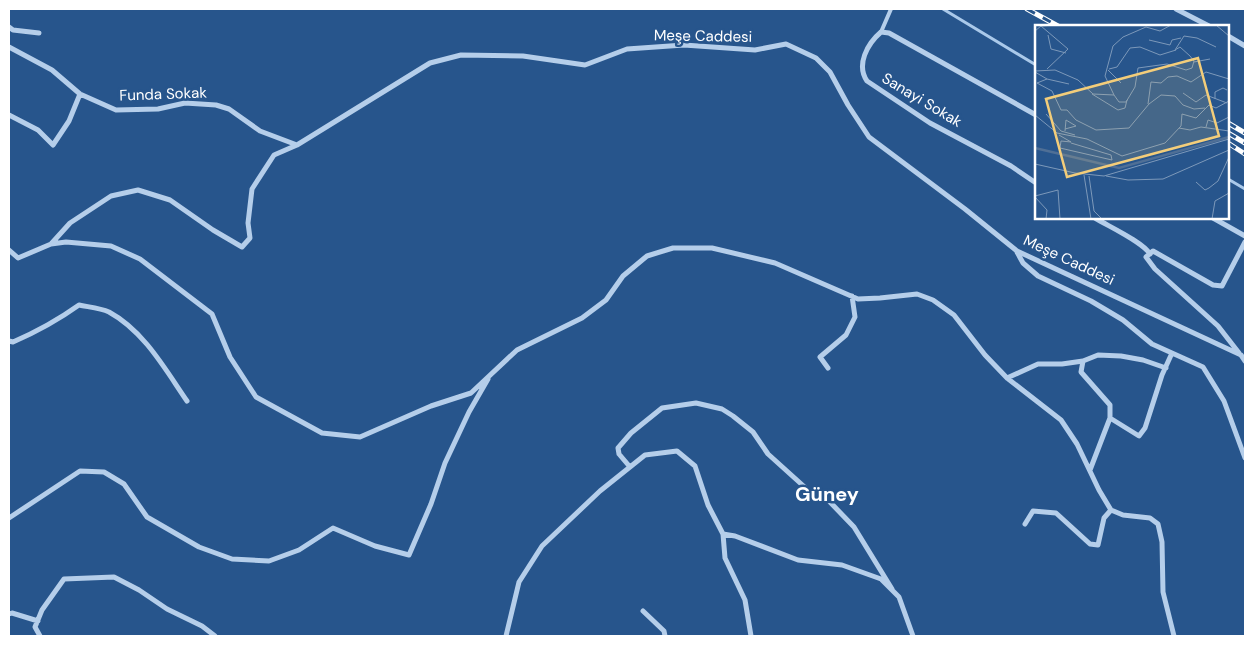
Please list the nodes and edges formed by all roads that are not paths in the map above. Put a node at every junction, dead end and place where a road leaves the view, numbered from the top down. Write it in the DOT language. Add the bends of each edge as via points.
graph roads {
  1 [pos="891,9"];
  2 [pos="1176,9"];
  3 [pos="1207,25"];
  4 [pos="9,27"];
  5 [pos="881,32"];
  6 [pos="39,33"];
  7 [pos="1229,37"];
  8 [pos="1245,46"];
  9 [pos="9,47"];
  10 [pos="80,94"];
  11 [pos="1035,114"];
  12 [pos="9,115"];
  13 [pos="296,145"];
  14 [pos="1035,182"];
  15 [pos="1097,219"];
  16 [pos="1215,219"];
  17 [pos="1245,236"];
  18 [pos="1245,242"];
  19 [pos="51,244"];
  20 [pos="9,250"];
  21 [pos="1017,251"];
  22 [pos="1150,254"];
  23 [pos="852,296"];
  24 [pos="9,341"];
  25 [pos="1172,353"];
  26 [pos="1241,356"];
  27 [pos="1083,361"];
  28 [pos="1245,361"];
  29 [pos="828,368"];
  30 [pos="1166,368"];
  31 [pos="491,374"];
  32 [pos="1007,378"];
  33 [pos="186,401"];
  34 [pos="1110,418"];
  35 [pos="1245,458"];
  36 [pos="630,467"];
  37 [pos="1090,470"];
  38 [pos="1111,510"];
  39 [pos="9,518"];
  40 [pos="1026,524"];
  41 [pos="723,534"];
  42 [pos="892,589"];
  43 [pos="643,611"];
  44 [pos="9,614"];
  45 [pos="38,621"];
  46 [pos="40,636"];
  47 [pos="215,636"];
  48 [pos="506,636"];
  49 [pos="665,636"];
  50 [pos="751,636"];
  51 [pos="913,636"];
  52 [pos="1174,636"];
  1 -- 5 [label="lane"];
  2 -- 3 [label="street"];
  4 -- 6 [label="street"];
  5 -- 11 [label="street" via="903,40"];
  5 -- 14 [label="street, Sanayi Sokak" via="872,39 862,65 862,74 867,81 930,123"];
  7 -- 8 [label="street"];
  9 -- 10 [label="street, Funda Sokak" via="52,70"];
  10 -- 12 [label="street" via="70,121 53,145 38,130"];
  10 -- 13 [label="street, Funda Sokak" via="116,110 158,109 186,103 216,105 229,109 260,131"];
  13 -- 19 [label="street, Meşe Caddesi" via="274,155 252,189 248,223 250,238 242,247 170,200 138,190 111,196 70,223"];
  13 -- 21 [label="street, Meşe Caddesi" via="430,63 461,56 523,56 585,65 627,49 684,45 755,50 786,44 816,58 830,72 869,137"];
  15 -- 22 [label="street"];
  16 -- 17 [label="street"];
  18 -- 22 [label="street" via="1222,286 1213,285 1153,251"];
  19 -- 20 [label="street, Meşe Caddesi" via="18,258"];
  19 -- 31 [label="street" via="112,246 140,259 212,314 230,357 256,398 322,433 360,437 431,406 471,393"];
  21 -- 25 [label="street" via="1023,263 1038,276 1091,301 1123,320 1152,344"];
  21 -- 26 [label="street, Meşe Caddesi"];
  22 -- 26 [label="street" via="1146,257 1155,269 1218,326"];
  23 -- 29 [label="street" via="854,316 846,335 820,357"];
  23 -- 31 [label="street" via="757,258 712,248 673,248 647,256 624,276 606,300 582,318 517,350"];
  23 -- 32 [label="street" via="858,299 916,294 933,300 954,315"];
  24 -- 33 [label="street" via="37,332 79,305 107,311 129,326 158,358"];
  25 -- 30 [label="street"];
  25 -- 35 [label="street" via="1203,367 1224,400"];
  26 -- 28 [label="street, Meşe Caddesi"];
  27 -- 30 [label="street" via="1098,355 1121,356"];
  27 -- 32 [label="street" via="1038,364"];
  27 -- 34 [label="street" via="1080,372 1110,405"];
  30 -- 34 [label="street" via="1145,428 1139,436"];
  31 -- 39 [label="street" via="445,462 409,555 375,546 333,528 299,550 269,561 232,559 199,546 147,517 124,484 104,472 80,471"];
  32 -- 37 [label="street" via="1061,420"];
  34 -- 37 [label="street"];
  36 -- 41 [label="street" via="645,455 677,451 695,466 708,506"];
  36 -- 42 [label="street" via="618,448 662,408 696,402 722,410 752,432 768,454 809,491 828,500 854,527"];
  36 -- 48 [label="street" via="542,546 519,582"];
  37 -- 38 [label="street"];
  38 -- 40 [label="street" via="1104,518 1098,545 1090,544 1056,513 1033,511"];
  38 -- 52 [label="street" via="1150,518 1158,524 1162,542 1163,592"];
  41 -- 42 [label="street" via="798,560 842,565 881,579"];
  41 -- 50 [label="street" via="725,558 745,600"];
  42 -- 51 [label="street" via="900,597"];
  43 -- 49 [label="street" via="664,631"];
  44 -- 45 [label="street"];
  45 -- 46 [label="street" via="36,627"];
  45 -- 47 [label="street" via="42,610 64,580 114,577"];
}
